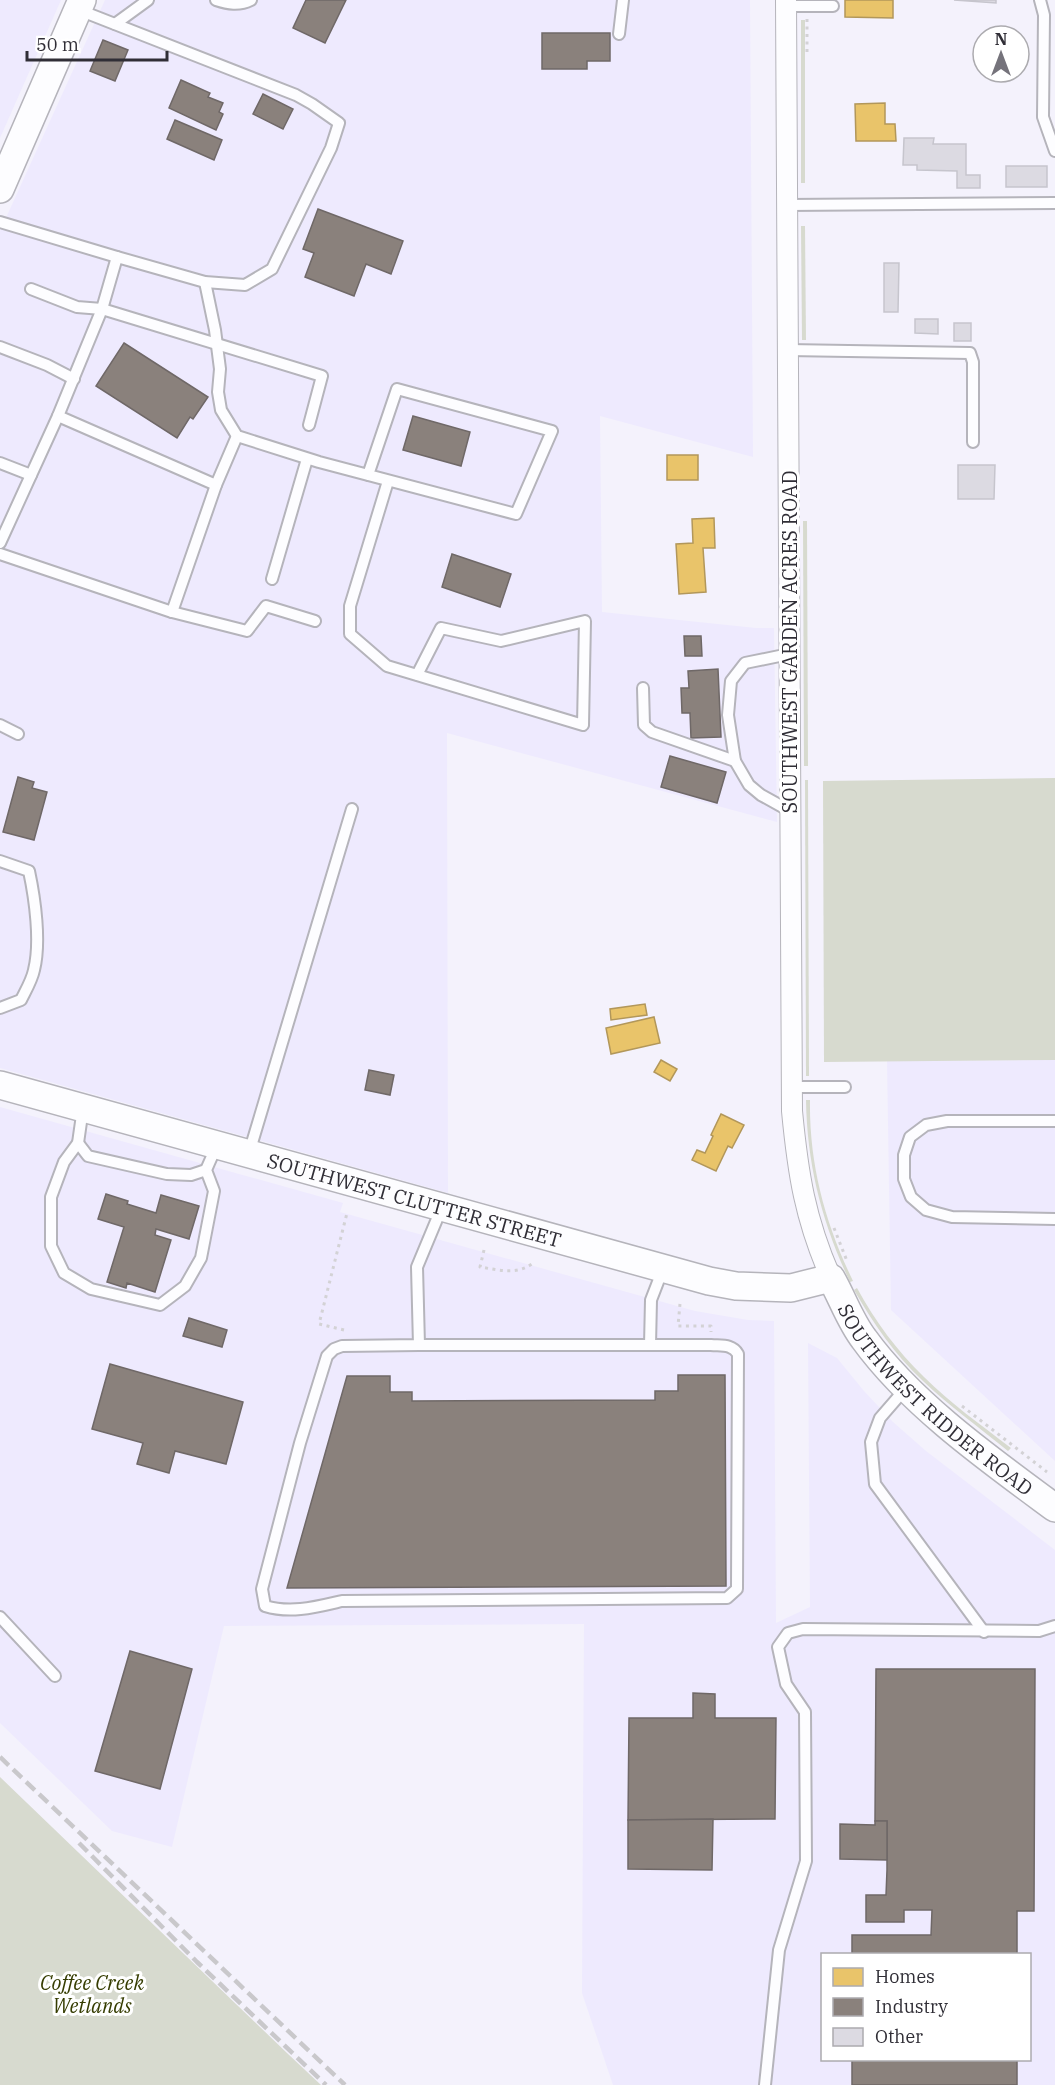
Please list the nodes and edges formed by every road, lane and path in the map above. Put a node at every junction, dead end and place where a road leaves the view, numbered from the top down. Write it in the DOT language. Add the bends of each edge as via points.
graph roads {
  1 [pos="148,0"];
  2 [pos="216,0"];
  3 [pos="251,0"];
  4 [pos="623,0"];
  5 [pos="1040,0"];
  6 [pos="786,3"];
  7 [pos="80,5"];
  8 [pos="807,6"];
  9 [pos="833,6"];
  10 [pos="115,24"];
  11 [pos="619,34"];
  12 [pos="807,64"];
  13 [pos="1055,151"];
  14 [pos="0,189"];
  15 [pos="1055,203"];
  16 [pos="787,205"];
  17 [pos="0,222"];
  18 [pos="117,257"];
  19 [pos="205,282"];
  20 [pos="31,289"];
  21 [pos="102,309"];
  22 [pos="215,343"];
  23 [pos="0,346"];
  24 [pos="788,350"];
  25 [pos="74,378"];
  26 [pos="58,416"];
  27 [pos="309,425"];
  28 [pos="237,436"];
  29 [pos="973,442"];
  30 [pos="307,459"];
  31 [pos="0,463"];
  32 [pos="31,475"];
  33 [pos="368,475"];
  34 [pos="388,481"];
  35 [pos="216,485"];
  36 [pos="0,543"];
  37 [pos="0,554"];
  38 [pos="272,579"];
  39 [pos="172,612"];
  40 [pos="315,621"];
  41 [pos="789,654"];
  42 [pos="417,675"];
  43 [pos="643,688"];
  44 [pos="0,725"];
  45 [pos="18,734"];
  46 [pos="735,762"];
  47 [pos="352,809"];
  48 [pos="790,811"];
  49 [pos="0,861"];
  50 [pos="0,1008"];
  51 [pos="0,1085"];
  52 [pos="792,1087"];
  53 [pos="845,1087"];
  54 [pos="84,1108"];
  55 [pos="1055,1120"];
  56 [pos="78,1143"];
  57 [pos="217,1145"];
  58 [pos="249,1154"];
  59 [pos="206,1170"];
  60 [pos="442,1207"];
  61 [pos="347,1213"];
  62 [pos="1055,1219"];
  63 [pos="832,1222"];
  64 [pos="484,1251"];
  65 [pos="532,1263"];
  66 [pos="663,1269"];
  67 [pos="841,1273"];
  68 [pos="680,1304"];
  69 [pos="419,1345"];
  70 [pos="650,1345"];
  71 [pos="711,1345"];
  72 [pos="348,1346"];
  73 [pos="906,1388"];
  74 [pos="955,1400"];
  75 [pos="1049,1474"];
  76 [pos="1055,1508"];
  77 [pos="0,1617"];
  78 [pos="1055,1626"];
  79 [pos="984,1632"];
  80 [pos="55,1676"];
  81 [pos="765,2085"];
  1 -- 10 [label="lane"];
  2 -- 3 [label="lane" via="243,4"];
  4 -- 11 [label="lane"];
  5 -- 13 [label="lane" via="1044,15 1043,117"];
  6 -- 8 [label="lane"];
  6 -- 16 [label="street, SOUTHWEST GARDEN ACRES ROAD"];
  7 -- 10 [label="lane"];
  7 -- 14 [label="street"];
  8 -- 9 [label="lane"];
  8 -- 12 [label="path"];
  10 -- 19 [label="lane" via="296,95 339,123 331,148 272,269 245,285"];
  15 -- 16 [label="lane"];
  16 -- 24 [label="street, SOUTHWEST GARDEN ACRES ROAD"];
  17 -- 18 [label="lane"];
  18 -- 19 [label="lane"];
  18 -- 21 [label="lane"];
  19 -- 22 [label="lane"];
  20 -- 21 [label="lane" via="77,307"];
  21 -- 22 [label="lane"];
  21 -- 25 [label="lane"];
  22 -- 27 [label="lane" via="322,376"];
  22 -- 28 [label="lane" via="221,410"];
  23 -- 25 [label="lane"];
  24 -- 29 [label="lane" via="970,353"];
  24 -- 41 [label="street, SOUTHWEST GARDEN ACRES ROAD"];
  25 -- 26 [label="lane"];
  26 -- 32 [label="lane"];
  26 -- 35 [label="lane"];
  28 -- 30 [label="lane"];
  28 -- 35 [label="lane"];
  30 -- 33 [label="lane"];
  30 -- 38 [label="lane"];
  31 -- 32 [label="lane"];
  32 -- 36 [label="lane"];
  33 -- 34 [label="lane"];
  33 -- 34 [label="lane" via="397,389 552,431 516,514"];
  34 -- 42 [label="lane" via="350,606 350,634 387,666"];
  35 -- 39 [label="lane"];
  37 -- 39 [label="lane"];
  39 -- 40 [label="lane" via="247,631 266,606"];
  41 -- 46 [label="lane" via="745,663 731,681 728,715"];
  41 -- 48 [label="street, SOUTHWEST GARDEN ACRES ROAD"];
  42 -- 42 [label="lane" via="583,724 585,621 501,641 441,627"];
  43 -- 46 [label="lane" via="644,725 652,732"];
  44 -- 45 [label="lane"];
  46 -- 48 [label="lane" via="749,785"];
  47 -- 58 [label="lane"];
  48 -- 52 [label="street, SOUTHWEST GARDEN ACRES ROAD"];
  49 -- 50 [label="lane" via="29,871 37,937 34,969 21,1000"];
  51 -- 54 [label="street, SOUTHWEST CLUTTER STREET"];
  52 -- 53 [label="lane"];
  52 -- 67 [label="street, SOUTHWEST GARDEN ACRES ROAD" via="798,1170 809,1220"];
  54 -- 56 [label="lane"];
  54 -- 57 [label="street, SOUTHWEST CLUTTER STREET"];
  55 -- 62 [label="lane" via="947,1120 926,1125 910,1137 904,1155 904,1179 911,1197 926,1210 952,1217"];
  56 -- 59 [label="lane" via="88,1156 167,1174 191,1175"];
  56 -- 59 [label="lane" via="64,1162 51,1197 51,1246 64,1273 91,1289 160,1305 185,1286 201,1258 214,1191"];
  57 -- 58 [label="street, SOUTHWEST CLUTTER STREET"];
  57 -- 59 [label="lane"];
  58 -- 60 [label="street, SOUTHWEST CLUTTER STREET"];
  60 -- 66 [label="street, SOUTHWEST CLUTTER STREET"];
  60 -- 69 [label="lane" via="417,1267"];
  61 -- 72 [label="path" via="319,1324 347,1330"];
  63 -- 67 [label="path"];
  64 -- 65 [label="path" via="480,1267 512,1271"];
  66 -- 67 [label="street, SOUTHWEST CLUTTER STREET" via="736,1286 765,1288 791,1288"];
  66 -- 70 [label="lane" via="651,1300"];
  67 -- 73 [label="street, SOUTHWEST RIDDER ROAD" via="863,1338"];
  68 -- 71 [label="path" via="678,1326 711,1326"];
  69 -- 70 [label="lane"];
  69 -- 72 [label="lane"];
  70 -- 71 [label="lane"];
  71 -- 72 [label="lane" via="735,1348 738,1354 734,1594 727,1598 342,1601 305,1610 274,1609 265,1606 262,1589 300,1443 327,1356 334,1349"];
  73 -- 76 [label="street, SOUTHWEST RIDDER ROAD"];
  73 -- 79 [label="lane" via="880,1418 871,1442 874,1484"];
  74 -- 75 [label="path"];
  77 -- 80 [label="lane"];
  78 -- 79 [label="lane" via="1039,1631"];
  79 -- 81 [label="lane" via="804,1629 788,1633 778,1647 786,1684 805,1712 806,1861 779,1950"];
}
